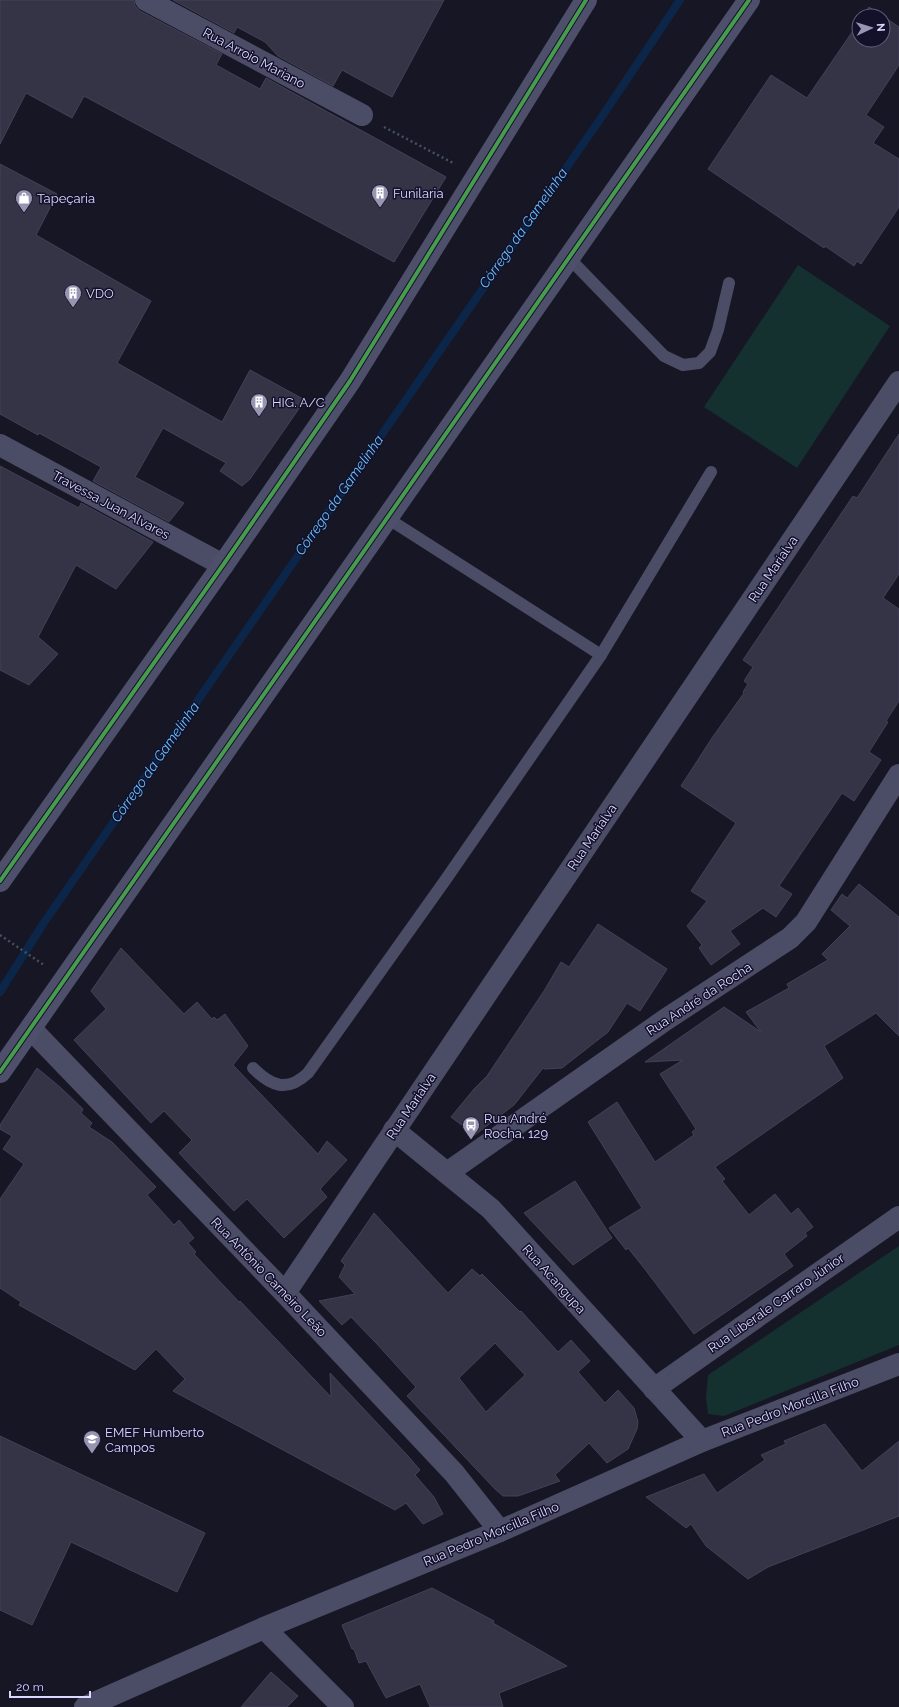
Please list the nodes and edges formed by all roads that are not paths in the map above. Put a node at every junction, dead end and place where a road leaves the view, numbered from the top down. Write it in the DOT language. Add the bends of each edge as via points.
graph roads {
  1 [pos="146,0"];
  2 [pos="586,0"];
  3 [pos="748,0"];
  4 [pos="362,115"];
  5 [pos="569,258"];
  6 [pos="729,283"];
  7 [pos="899,382"];
  8 [pos="0,445"];
  9 [pos="711,472"];
  10 [pos="387,518"];
  11 [pos="223,566"];
  12 [pos="601,655"];
  13 [pos="899,775"];
  14 [pos="0,881"];
  15 [pos="31,1029"];
  16 [pos="253,1068"];
  17 [pos="0,1072"];
  18 [pos="394,1130"];
  19 [pos="446,1173"];
  20 [pos="899,1217"];
  21 [pos="285,1293"];
  22 [pos="899,1364"];
  23 [pos="654,1389"];
  24 [pos="702,1441"];
  25 [pos="500,1531"];
  26 [pos="264,1628"];
  27 [pos="85,1707"];
  28 [pos="343,1707"];
  1 -- 4 [label="street, Rua Arroio Mariano"];
  2 -- 11 [label="main road" via="350,381"];
  3 -- 5 [label="main road"];
  5 -- 6 [label="lane" via="664,356 683,365 699,363 710,352"];
  5 -- 10 [label="main road"];
  7 -- 18 [label="street, Rua Marialva"];
  8 -- 11 [label="street, Travessa Juan Alvares"];
  9 -- 12 [label="lane"];
  10 -- 12 [label="lane"];
  10 -- 15 [label="main road"];
  11 -- 14 [label="main road"];
  12 -- 16 [label="lane" via="308,1073 290,1084 277,1085 264,1079"];
  13 -- 19 [label="street, Rua André da Rocha" via="806,922 790,938 665,1020"];
  15 -- 17 [label="main road"];
  15 -- 21 [label="street, Rua Antônio Carneiro Leão"];
  18 -- 19 [label="street, Rua Acangupa"];
  18 -- 21 [label="street, Rua Marialva"];
  19 -- 23 [label="street, Rua Acangupa" via="491,1209"];
  20 -- 23 [label="street, Rua Liberale Carraro Júnior"];
  21 -- 25 [label="street, Rua Antônio Carneiro Leão" via="454,1473"];
  22 -- 24 [label="street, Rua Pedro Morcilla Filho"];
  23 -- 24 [label="street, Rua Acangupa"];
  24 -- 25 [label="street, Rua Pedro Morcilla Filho"];
  25 -- 26 [label="street, Rua Pedro Morcilla Filho"];
  26 -- 27 [label="street, Rua Pedro Morcilla Filho"];
  26 -- 28 [label="street"];
}
